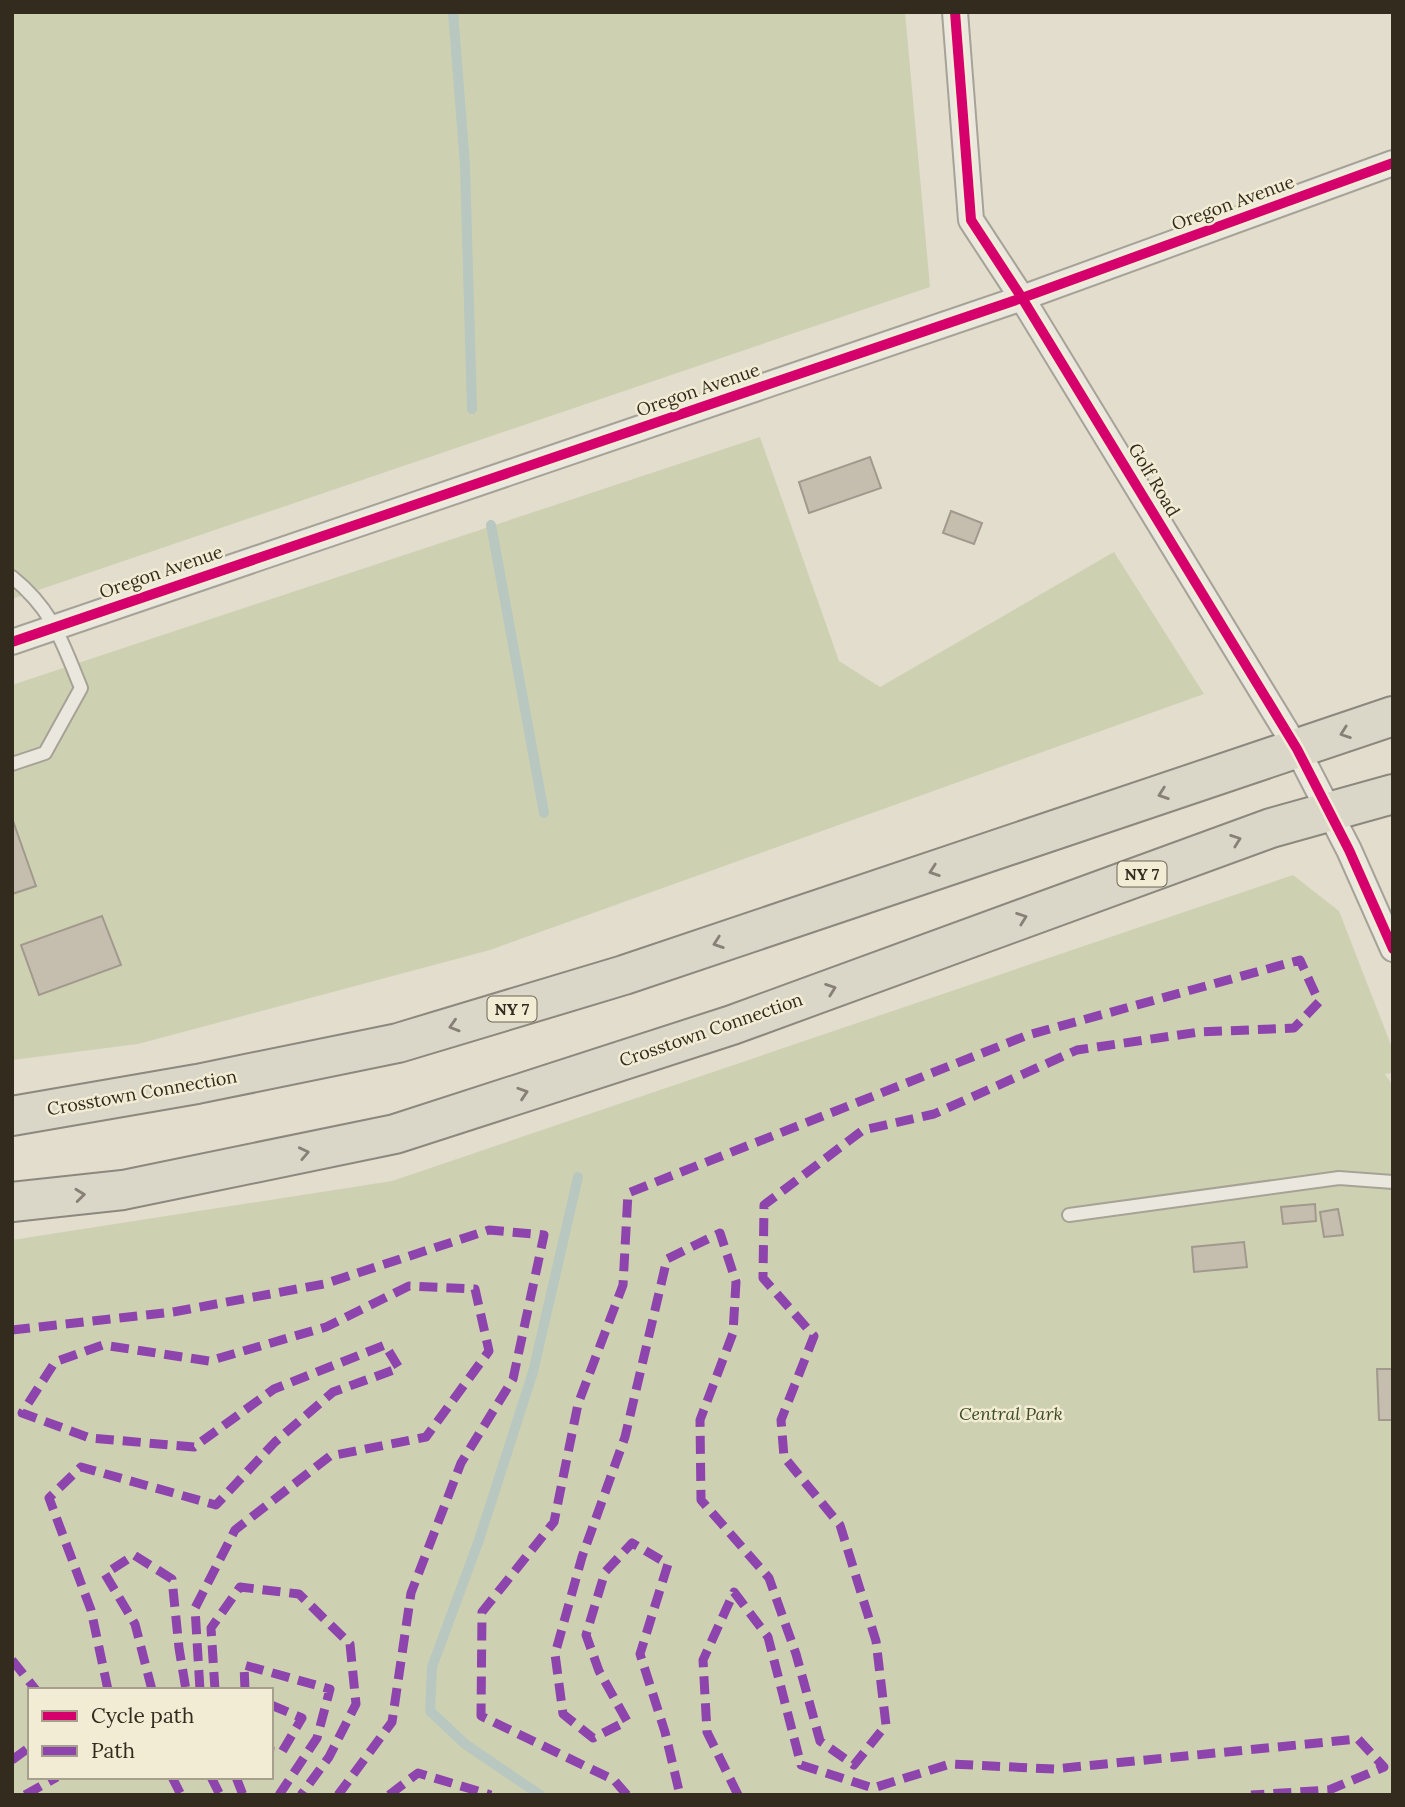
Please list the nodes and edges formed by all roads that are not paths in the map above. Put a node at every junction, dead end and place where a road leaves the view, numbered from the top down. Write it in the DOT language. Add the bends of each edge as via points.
graph roads {
  1 [pos="955,12"];
  2 [pos="1393,163"];
  3 [pos="1022,298"];
  4 [pos="12,577"];
  5 [pos="56,627"];
  6 [pos="12,642"];
  7 [pos="1393,716"];
  8 [pos="1297,749"];
  9 [pos="12,764"];
  10 [pos="1393,794"];
  11 [pos="1328,813"];
  12 [pos="1393,949"];
  13 [pos="12,1116"];
  14 [pos="1393,1182"];
  15 [pos="12,1202"];
  16 [pos="1069,1215"];
  1 -- 3 [label="street, Golf Road" via="971,220"];
  2 -- 3 [label="street, Oregon Avenue"];
  3 -- 5 [label="street, Oregon Avenue"];
  3 -- 8 [label="street, Golf Road"];
  4 -- 5 [label="lane" via="33,594"];
  5 -- 6 [label="street, Oregon Avenue"];
  5 -- 9 [label="lane" via="81,688 45,753"];
  7 -- 8 [label="highway, Crosstown Connection / NY 7, one-way"];
  8 -- 11 [label="street, Golf Road"];
  8 -- 13 [label="highway, Crosstown Connection / NY 7, one-way" via="624,975 398,1043"];
  10 -- 11 [label="highway, Crosstown Connection / NY 7"];
  11 -- 12 [label="street, Golf Road"];
  15 -- 11 [label="highway, Crosstown Connection / NY 7, one-way" via="122,1190 395,1134 732,1025 1258,832"];
  14 -- 16 [label="lane" via="1339,1178"];
}
